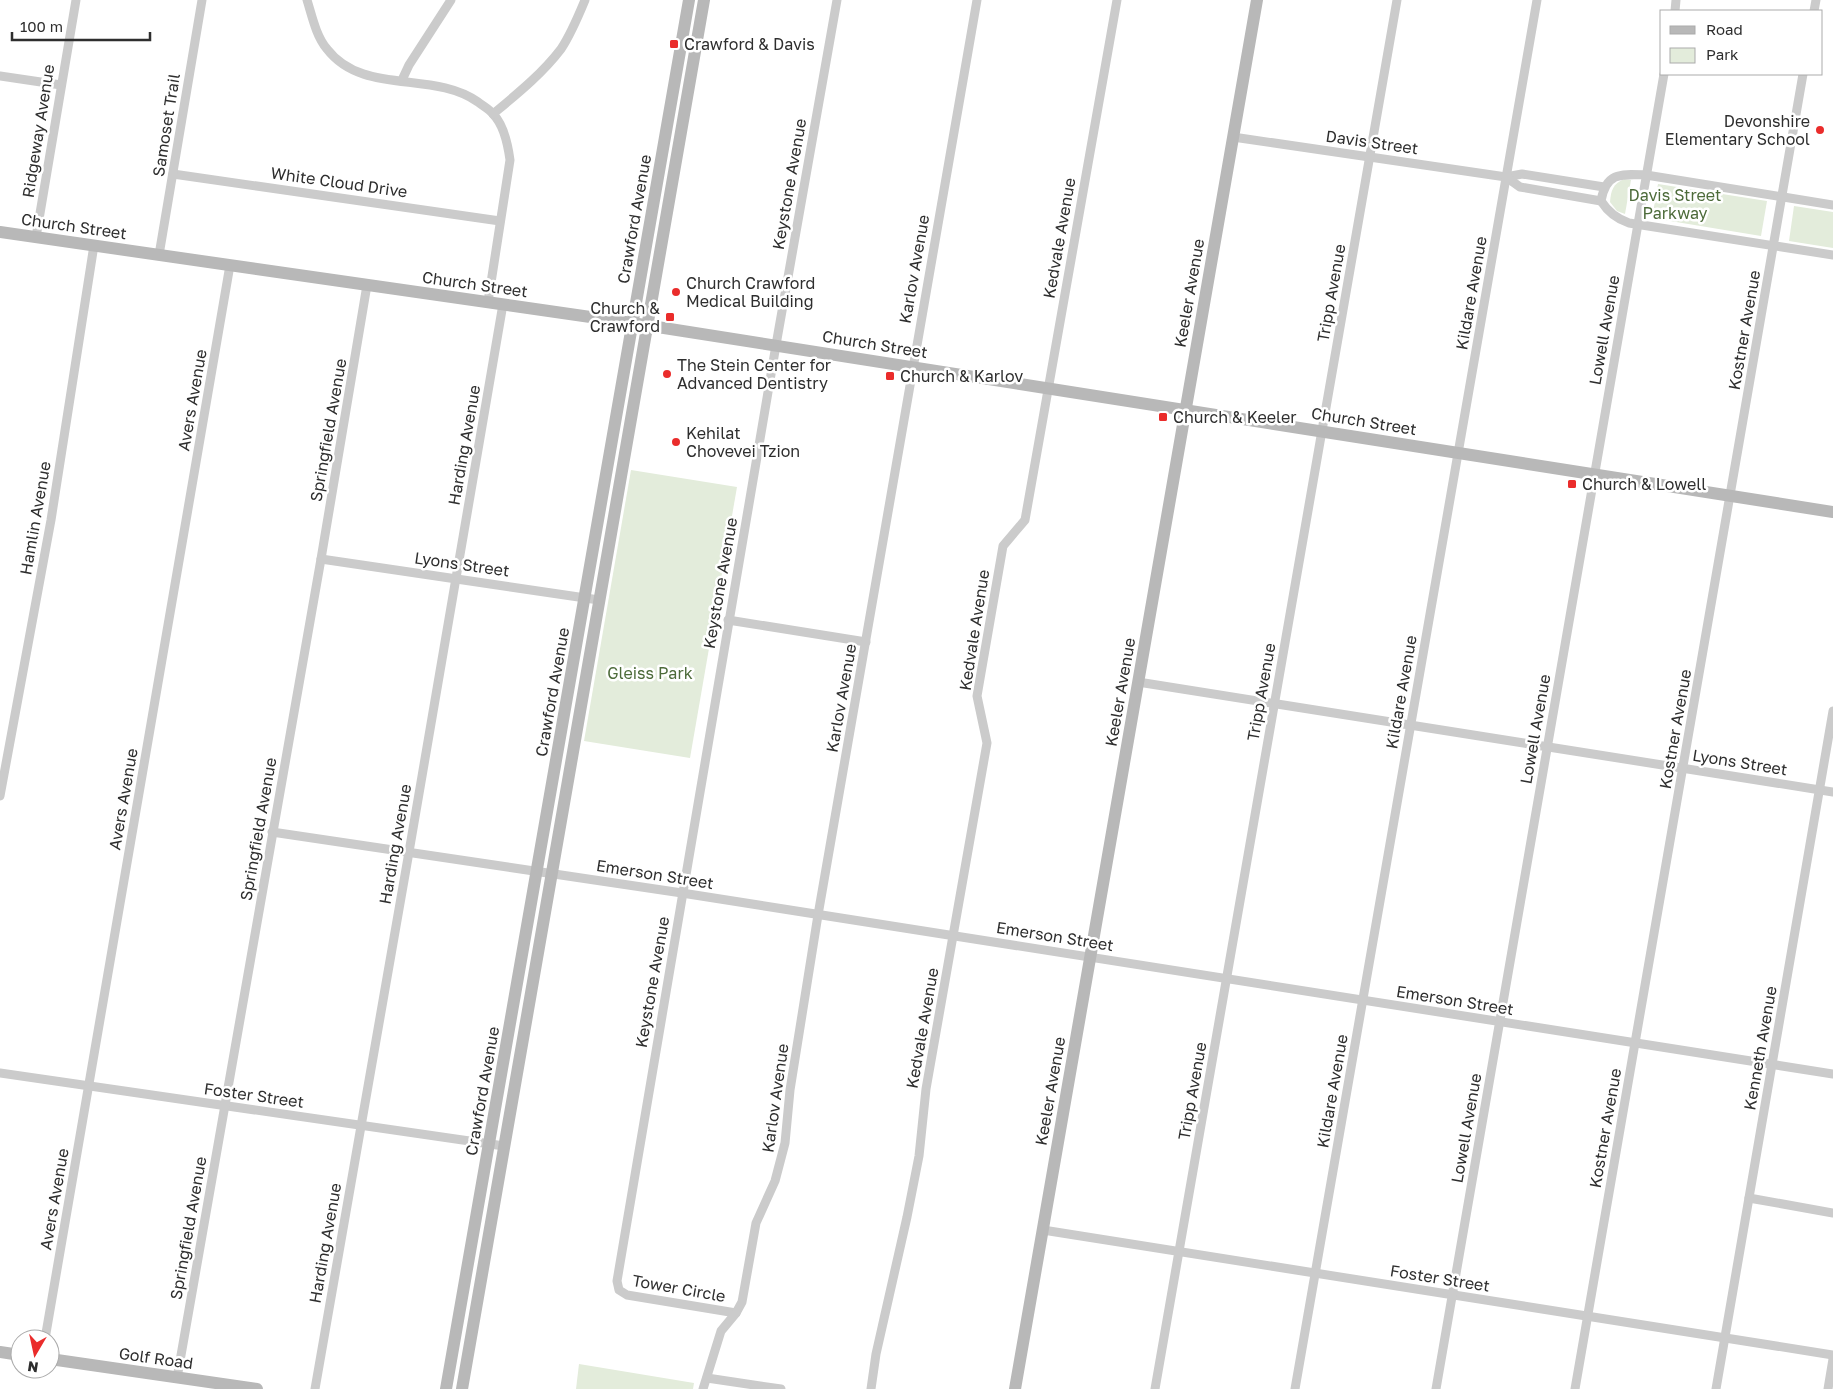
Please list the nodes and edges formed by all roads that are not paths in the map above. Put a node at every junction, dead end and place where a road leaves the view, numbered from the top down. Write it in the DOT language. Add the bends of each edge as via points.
graph roads {
  1 [pos="76,0"];
  2 [pos="202,0"];
  3 [pos="307,0"];
  4 [pos="451,0"];
  5 [pos="585,0"];
  6 [pos="689,0"];
  7 [pos="704,0"];
  8 [pos="837,0"];
  9 [pos="977,0"];
  10 [pos="1117,0"];
  11 [pos="1257,0"];
  12 [pos="1397,0"];
  13 [pos="1537,0"];
  14 [pos="680,48"];
  15 [pos="695,51"];
  16 [pos="1664,75"];
  17 [pos="1803,75"];
  18 [pos="0,76"];
  19 [pos="402,80"];
  20 [pos="61,84"];
  21 [pos="494,114"];
  22 [pos="1233,137"];
  23 [pos="1370,157"];
  24 [pos="173,174"];
  25 [pos="1646,175"];
  26 [pos="1506,177"];
  27 [pos="1604,187"];
  28 [pos="1782,197"];
  29 [pos="1601,201"];
  30 [pos="1833,204"];
  31 [pos="500,220"];
  32 [pos="1638,224"];
  33 [pos="0,232"];
  34 [pos="36,237"];
  35 [pos="94,245"];
  36 [pos="1773,246"];
  37 [pos="159,255"];
  38 [pos="1833,255"];
  39 [pos="230,265"];
  40 [pos="367,285"];
  41 [pos="488,302"];
  42 [pos="503,304"];
  43 [pos="632,323"];
  44 [pos="647,325"];
  45 [pos="776,345"];
  46 [pos="912,367"];
  47 [pos="1048,388"];
  48 [pos="1185,410"];
  49 [pos="1321,431"];
  50 [pos="1458,452"];
  51 [pos="1594,474"];
  52 [pos="1730,496"];
  53 [pos="1833,512"];
  54 [pos="321,559"];
  55 [pos="456,579"];
  56 [pos="584,598"];
  57 [pos="599,600"];
  58 [pos="728,620"];
  59 [pos="866,642"];
  60 [pos="1138,682"];
  61 [pos="1274,703"];
  62 [pos="1833,711"];
  63 [pos="1410,725"];
  64 [pos="1547,747"];
  65 [pos="1683,768"];
  66 [pos="1819,790"];
  67 [pos="1833,792"];
  68 [pos="0,796"];
  69 [pos="272,832"];
  70 [pos="410,852"];
  71 [pos="537,871"];
  72 [pos="551,873"];
  73 [pos="682,893"];
  74 [pos="818,914"];
  75 [pos="954,936"];
  76 [pos="1090,957"];
  77 [pos="1226,978"];
  78 [pos="1363,1000"];
  79 [pos="1499,1022"];
  80 [pos="1635,1043"];
  81 [pos="1772,1065"];
  82 [pos="0,1073"];
  83 [pos="1833,1074"];
  84 [pos="88,1086"];
  85 [pos="225,1105"];
  86 [pos="361,1125"];
  87 [pos="489,1144"];
  88 [pos="504,1146"];
  89 [pos="1749,1198"];
  90 [pos="1833,1212"];
  91 [pos="1043,1230"];
  92 [pos="1179,1252"];
  93 [pos="1315,1273"];
  94 [pos="618,1290"];
  95 [pos="1452,1295"];
  96 [pos="736,1313"];
  97 [pos="1588,1316"];
  98 [pos="47,1329"];
  99 [pos="1724,1338"];
  100 [pos="1833,1355"];
  101 [pos="1833,1359"];
  102 [pos="60,1360"];
  103 [pos="177,1378"];
  104 [pos="707,1378"];
  105 [pos="257,1389"];
  106 [pos="315,1389"];
  107 [pos="446,1389"];
  108 [pos="462,1389"];
  109 [pos="703,1389"];
  110 [pos="781,1389"];
  111 [pos="871,1389"];
  112 [pos="1015,1389"];
  113 [pos="1155,1389"];
  114 [pos="1295,1389"];
  115 [pos="1436,1389"];
  116 [pos="1575,1389"];
  117 [pos="1716,1389"];
  118 [pos="1828,1389"];
  1 -- 20 [label="street, Ridgeway Avenue"];
  2 -- 24 [label="street, Samoset Trail"];
  3 -- 19 [label="street" via="326,49 339,61 370,76"];
  4 -- 19 [label="street"];
  5 -- 21 [label="street" via="561,48"];
  6 -- 14 [label="street, Crawford Avenue"];
  7 -- 15 [label="street, Crawford Avenue"];
  8 -- 45 [label="street, Keystone Avenue"];
  9 -- 46 [label="street, Karlov Avenue"];
  10 -- 47 [label="street, Kedvale Avenue"];
  11 -- 22 [label="street, Keeler Avenue"];
  12 -- 23 [label="street, Tripp Avenue"];
  13 -- 26 [label="street, Kildare Avenue"];
  14 -- 15 [label="street"];
  14 -- 43 [label="street, Crawford Avenue"];
  15 -- 44 [label="street, Crawford Avenue"];
  16 -- 25 [label="street, Lowell Avenue"];
  17 -- 28 [label="street, Kostner Avenue"];
  18 -- 20 [label="street"];
  19 -- 21 [label="street" via="454,90 470,96"];
  20 -- 34 [label="street, Ridgeway Avenue"];
  21 -- 31 [label="street" via="508,144 510,160"];
  22 -- 23 [label="street, Davis Street"];
  22 -- 48 [label="street, Keeler Avenue"];
  23 -- 26 [label="street, Davis Street"];
  23 -- 49 [label="street, Tripp Avenue"];
  24 -- 31 [label="street, White Cloud Drive"];
  24 -- 37 [label="street, Samoset Trail"];
  25 -- 27 [label="street" via="1620,175"];
  25 -- 28 [label="street"];
  25 -- 32 [label="street, Lowell Avenue"];
  26 -- 27 [label="street, Davis Street" via="1522,174"];
  26 -- 29 [label="street, Davis Street" via="1520,188"];
  26 -- 50 [label="street, Kildare Avenue"];
  27 -- 29 [label="street"];
  28 -- 30 [label="street"];
  28 -- 36 [label="street, Kostner Avenue"];
  29 -- 32 [label="street" via="1615,216"];
  31 -- 41 [label="street"];
  32 -- 36 [label="street"];
  32 -- 51 [label="street, Lowell Avenue"];
  33 -- 34 [label="street, Church Street"];
  34 -- 35 [label="street, Church Street"];
  35 -- 37 [label="street, Church Street"];
  35 -- 68 [label="street, Hamlin Avenue" via="51,520"];
  36 -- 38 [label="street"];
  36 -- 52 [label="street, Kostner Avenue"];
  37 -- 39 [label="street, Church Street"];
  39 -- 40 [label="street, Church Street"];
  39 -- 84 [label="street, Avers Avenue"];
  40 -- 41 [label="street, Church Street"];
  40 -- 54 [label="street, Springfield Avenue"];
  41 -- 42 [label="street, Church Street"];
  42 -- 43 [label="street, Church Street"];
  42 -- 55 [label="street, Harding Avenue"];
  43 -- 44 [label="street, Church Street"];
  43 -- 56 [label="street, Crawford Avenue"];
  44 -- 45 [label="street, Church Street"];
  44 -- 57 [label="street, Crawford Avenue"];
  45 -- 46 [label="street, Church Street"];
  45 -- 58 [label="street, Keystone Avenue"];
  46 -- 47 [label="street, Church Street"];
  46 -- 59 [label="street, Karlov Avenue"];
  47 -- 48 [label="street, Church Street"];
  47 -- 75 [label="street, Kedvale Avenue" via="1025,520 1004,546 976,696 987,743"];
  48 -- 49 [label="street, Church Street"];
  48 -- 60 [label="street, Keeler Avenue"];
  49 -- 50 [label="street, Church Street"];
  49 -- 61 [label="street, Tripp Avenue"];
  50 -- 51 [label="street, Church Street"];
  50 -- 63 [label="street, Kildare Avenue"];
  51 -- 52 [label="street, Church Street"];
  51 -- 64 [label="street, Lowell Avenue"];
  52 -- 53 [label="street, Church Street"];
  52 -- 65 [label="street, Kostner Avenue"];
  54 -- 55 [label="street, Lyons Street"];
  54 -- 69 [label="street, Springfield Avenue"];
  55 -- 56 [label="street, Lyons Street"];
  55 -- 70 [label="street, Harding Avenue"];
  56 -- 57 [label="street, Lyons Street"];
  56 -- 71 [label="street, Crawford Avenue"];
  57 -- 72 [label="street, Crawford Avenue"];
  58 -- 59 [label="street"];
  58 -- 73 [label="street, Keystone Avenue"];
  59 -- 74 [label="street, Karlov Avenue"];
  60 -- 61 [label="street, Lyons Street"];
  60 -- 76 [label="street, Keeler Avenue"];
  61 -- 63 [label="street, Lyons Street"];
  61 -- 77 [label="street, Tripp Avenue"];
  62 -- 66 [label="street, Kenneth Avenue"];
  63 -- 64 [label="street, Lyons Street"];
  63 -- 78 [label="street, Kildare Avenue"];
  64 -- 65 [label="street, Lyons Street"];
  64 -- 79 [label="street, Lowell Avenue"];
  65 -- 66 [label="street, Lyons Street"];
  65 -- 80 [label="street, Kostner Avenue"];
  66 -- 67 [label="street, Lyons Street"];
  66 -- 81 [label="street, Kenneth Avenue"];
  69 -- 70 [label="street, Emerson Street"];
  69 -- 85 [label="street, Springfield Avenue"];
  70 -- 71 [label="street, Emerson Street"];
  70 -- 86 [label="street, Harding Avenue"];
  71 -- 72 [label="street, Emerson Street"];
  71 -- 87 [label="street, Crawford Avenue"];
  72 -- 73 [label="street, Emerson Street"];
  72 -- 88 [label="street, Crawford Avenue"];
  73 -- 74 [label="street, Emerson Street"];
  73 -- 94 [label="street, Keystone Avenue" via="617,1276"];
  74 -- 75 [label="street, Emerson Street"];
  74 -- 96 [label="street, Karlov Avenue" via="782,1158 756,1223 742,1302"];
  75 -- 76 [label="street, Emerson Street"];
  75 -- 111 [label="street, Kedvale Avenue" via="926,1089 919,1156"];
  76 -- 77 [label="street, Emerson Street"];
  76 -- 91 [label="street, Keeler Avenue"];
  77 -- 78 [label="street, Emerson Street"];
  77 -- 92 [label="street, Tripp Avenue"];
  78 -- 79 [label="street, Emerson Street"];
  78 -- 93 [label="street, Kildare Avenue"];
  79 -- 80 [label="street, Emerson Street"];
  79 -- 95 [label="street, Lowell Avenue"];
  80 -- 81 [label="street, Emerson Street"];
  80 -- 97 [label="street, Kostner Avenue"];
  81 -- 83 [label="street, Emerson Street"];
  81 -- 89 [label="street, Kenneth Avenue"];
  82 -- 84 [label="street, Foster Street"];
  84 -- 85 [label="street, Foster Street"];
  84 -- 98 [label="street, Avers Avenue"];
  85 -- 86 [label="street, Foster Street"];
  85 -- 103 [label="street, Springfield Avenue"];
  86 -- 87 [label="street, Foster Street"];
  86 -- 106 [label="street, Harding Avenue"];
  87 -- 88 [label="street, Foster Street"];
  87 -- 107 [label="street, Crawford Avenue"];
  88 -- 108 [label="street, Crawford Avenue"];
  89 -- 90 [label="street"];
  89 -- 99 [label="street, Kenneth Avenue"];
  91 -- 92 [label="street, Foster Street"];
  91 -- 112 [label="street, Keeler Avenue"];
  92 -- 93 [label="street, Foster Street"];
  92 -- 113 [label="street, Tripp Avenue"];
  93 -- 95 [label="street, Foster Street"];
  93 -- 114 [label="street, Kildare Avenue"];
  94 -- 96 [label="street, Tower Circle" via="632,1297"];
  95 -- 97 [label="street, Foster Street"];
  95 -- 115 [label="street, Lowell Avenue"];
  96 -- 104 [label="street, Karlov Avenue" via="721,1331"];
  97 -- 99 [label="street, Foster Street"];
  97 -- 116 [label="street, Kostner Avenue"];
  99 -- 100 [label="street, Foster Street"];
  99 -- 117 [label="street, Kenneth Avenue"];
  101 -- 118 [label="street"];
  102 -- 103 [label="street, Golf Road"];
  103 -- 105 [label="street, Golf Road"];
  104 -- 109 [label="street, Karlov Avenue"];
  104 -- 110 [label="street"];
}
